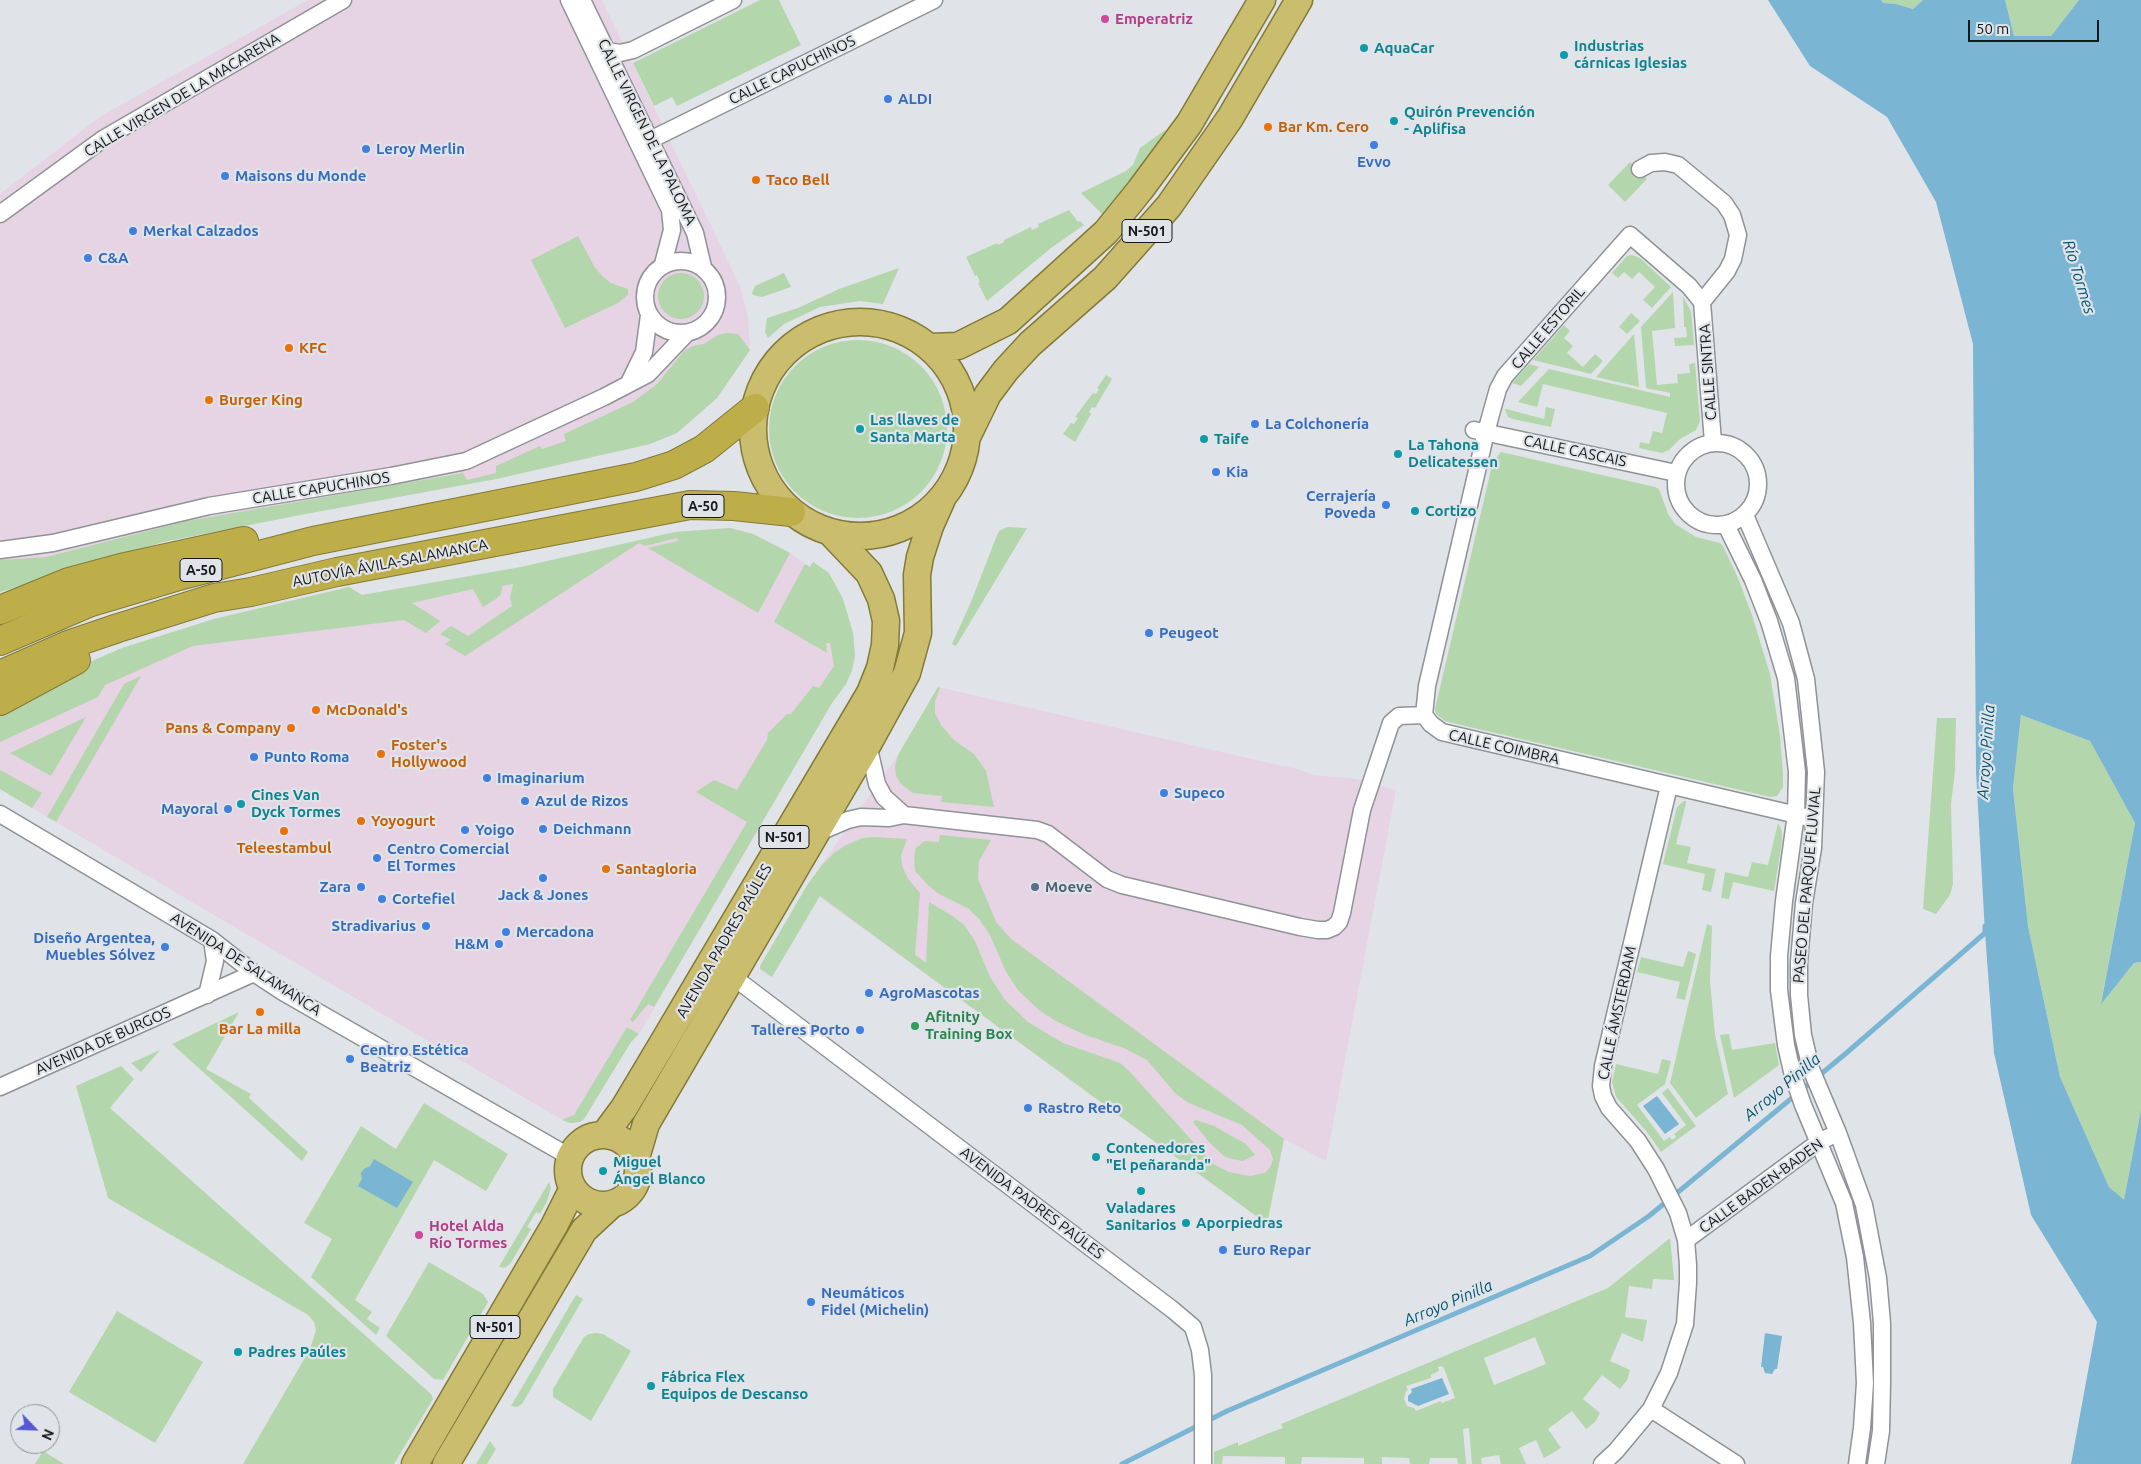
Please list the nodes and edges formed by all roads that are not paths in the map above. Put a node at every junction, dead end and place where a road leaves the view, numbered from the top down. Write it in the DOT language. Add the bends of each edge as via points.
graph roads {
  1 [pos="343,0"];
  2 [pos="569,0"];
  3 [pos="582,0"];
  4 [pos="733,0"];
  5 [pos="934,0"];
  6 [pos="1262,0"];
  7 [pos="1299,0"];
  8 [pos="608,51"];
  9 [pos="650,140"];
  10 [pos="1640,169"];
  11 [pos="0,214"];
  12 [pos="1630,235"];
  13 [pos="664,264"];
  14 [pos="704,267"];
  15 [pos="1702,302"];
  16 [pos="649,315"];
  17 [pos="687,333"];
  18 [pos="929,347"];
  19 [pos="628,383"];
  20 [pos="754,408"];
  21 [pos="1480,431"];
  22 [pos="967,438"];
  23 [pos="1713,442"];
  24 [pos="1676,474"];
  25 [pos="942,499"];
  26 [pos="791,512"];
  27 [pos="1745,515"];
  28 [pos="409,522"];
  29 [pos="1726,525"];
  30 [pos="831,533"];
  31 [pos="0,550"];
  32 [pos="252,592"];
  33 [pos="0,610"];
  34 [pos="0,640"];
  35 [pos="0,676"];
  36 [pos="0,700"];
  37 [pos="1424,715"];
  38 [pos="868,744"];
  39 [pos="1668,786"];
  40 [pos="0,814"];
  41 [pos="1796,814"];
  42 [pos="904,815"];
  43 [pos="1814,819"];
  44 [pos="814,834"];
  45 [pos="212,940"];
  46 [pos="254,974"];
  47 [pos="732,976"];
  48 [pos="207,995"];
  49 [pos="0,1088"];
  50 [pos="1838,1133"];
  51 [pos="604,1135"];
  52 [pos="1819,1142"];
  53 [pos="570,1157"];
  54 [pos="636,1158"];
  55 [pos="573,1188"];
  56 [pos="611,1205"];
  57 [pos="1686,1240"];
  58 [pos="1650,1409"];
  59 [pos="415,1464"];
  60 [pos="446,1464"];
  61 [pos="1203,1464"];
  62 [pos="1602,1464"];
  63 [pos="1736,1464"];
  64 [pos="1857,1464"];
  65 [pos="1876,1464"];
  1 -- 11 [label="street, CALLE VIRGEN DE LA MACARENA" via="104,138"];
  2 -- 13 [label="street, CALLE VIRGEN DE LA PALOMA" via="670,210 672,230"];
  3 -- 8 [label="street, CALLE VIRGEN DE LA PALOMA"];
  4 -- 8 [label="street" via="633,50"];
  5 -- 9 [label="street, CALLE CAPUCHINOS"];
  6 -- 18 [label="highway, N-501" via="1189,124 1106,232 1008,321 958,346"];
  7 -- 22 [label="highway, N-501" via="1230,118 1169,206 1105,278 1030,344 1006,370 988,394"];
  8 -- 9 [label="street, CALLE VIRGEN DE LA PALOMA"];
  9 -- 14 [label="street, CALLE VIRGEN DE LA PALOMA" via="695,233"];
  10 -- 15 [label="street, CALLE SINTRA" via="1651,163 1678,165 1724,202 1732,215 1738,235 1733,259"];
  12 -- 15 [label="street, CALLE SINTRA"];
  12 -- 21 [label="street, CALLE ESTORIL" via="1505,376"];
  13 -- 14 [label="street" via="677,260 691,261"];
  13 -- 16 [label="street" via="646,284 644,300"];
  14 -- 17 [label="street" via="718,291 716,307 708,322"];
  15 -- 23 [label="street, CALLE SINTRA"];
  16 -- 17 [label="street" via="659,326 672,332"];
  16 -- 19 [label="street" via="644,352"];
  17 -- 19 [label="street, CALLE CAPUCHINOS" via="648,374"];
  18 -- 20 [label="highway" via="898,329 871,322 844,323 817,331 794,345 775,364 762,385"];
  18 -- 22 [label="highway" via="946,365 959,388 966,412"];
  19 -- 31 [label="street, CALLE CAPUCHINOS" via="466,461 209,506 53,543"];
  20 -- 26 [label="highway" via="753,437 758,465 771,491"];
  20 -- 28 [label="highway, A-50" via="704,448 674,465 636,478"];
  21 -- 24 [label="street, CALLE CASCAIS"];
  21 -- 37 [label="street"];
  22 -- 25 [label="highway" via="959,470"];
  23 -- 24 [label="street" via="1697,447 1684,458"];
  23 -- 27 [label="street" via="1730,444 1745,453 1755,467 1757,492"];
  24 -- 29 [label="street" via="1678,502 1687,514 1712,526"];
  25 -- 30 [label="highway" via="919,519 891,532 861,537"];
  25 -- 38 [label="highway, AVENIDA PADRES PAÚLES / N-501" via="920,557 915,649 907,673"];
  26 -- 30 [label="highway" via="810,525"];
  26 -- 32 [label="highway, AUTOVÍA ÁVILA-SALAMANCA / A-50" via="690,505 337,572"];
  27 -- 29 [label="street"];
  27 -- 43 [label="street, PASEO DEL PARQUE FLUVIAL" via="1791,623 1806,679 1816,772"];
  28 -- 33 [label="highway" via="315,526 189,552 69,582"];
  28 -- 34 [label="highway, A-50" via="313,541 175,577 92,602"];
  29 -- 41 [label="street, PASEO DEL PARQUE FLUVIAL" via="1769,621 1786,678 1797,772"];
  30 -- 51 [label="highway, AVENIDA PADRES PAÚLES / N-501" via="869,573 882,599 886,621 880,668 870,693 624,1108"];
  32 -- 35 [label="highway, AUTOVÍA ÁVILA-SALAMANCA / A-50" via="214,598 112,630 68,645"];
  32 -- 36 [label="highway" via="216,612 77,659"];
  37 -- 39 [label="street, CALLE COIMBRA" via="1442,732"];
  37 -- 42 [label="street" via="1399,716 1391,723 1362,810 1342,913 1339,922 1327,930 1300,927 1122,885 1107,879 1048,834 1037,830"];
  38 -- 42 [label="street" via="884,797"];
  38 -- 44 [label="highway, AVENIDA PADRES PAÚLES / N-501"];
  39 -- 41 [label="street, CALLE COIMBRA"];
  39 -- 57 [label="street, CALLE ÁMSTERDAM" via="1600,1086 1609,1108 1638,1141 1666,1187"];
  40 -- 45 [label="street, AVENIDA DE SALAMANCA"];
  41 -- 43 [label="street, CALLE COIMBRA"];
  41 -- 52 [label="street, PASEO DEL PARQUE FLUVIAL" via="1784,900 1779,990 1793,1076"];
  42 -- 44 [label="street" via="861,817"];
  43 -- 50 [label="street, PASEO DEL PARQUE FLUVIAL" via="1804,902 1799,995 1811,1069"];
  44 -- 47 [label="highway, AVENIDA PADRES PAÚLES / N-501"];
  45 -- 46 [label="street, AVENIDA DE SALAMANCA"];
  45 -- 48 [label="street" via="215,961"];
  46 -- 48 [label="street, AVENIDA DE BURGOS"];
  46 -- 53 [label="street, AVENIDA DE SALAMANCA"];
  47 -- 54 [label="highway, AVENIDA PADRES PAÚLES / N-501" via="646,1124"];
  47 -- 61 [label="street, AVENIDA PADRES PAÚLES" via="1174,1310 1193,1328 1203,1375"];
  48 -- 49 [label="street, AVENIDA DE BURGOS"];
  50 -- 52 [label="street, CALLE BADEN-BADEN"];
  50 -- 65 [label="street, PASEO DEL PARQUE FLUVIAL" via="1864,1205 1878,1278 1882,1382 1881,1431"];
  51 -- 53 [label="highway" via="590,1138"];
  51 -- 54 [label="highway" via="617,1138"];
  52 -- 57 [label="street, CALLE BADEN-BADEN"];
  52 -- 64 [label="street, PASEO DEL PARQUE FLUVIAL" via="1844,1202 1858,1277 1865,1383"];
  53 -- 55 [label="highway" via="568,1173"];
  54 -- 56 [label="highway, N-501" via="638,1174 635,1184 621,1201"];
  55 -- 56 [label="highway" via="583,1199 596,1205"];
  55 -- 59 [label="highway, N-501"];
  56 -- 60 [label="highway, N-501" via="584,1230"];
  57 -- 58 [label="street, CALLE ÁMSTERDAM" via="1688,1283 1684,1324 1669,1373"];
  58 -- 62 [label="street, CALLE ÁMSTERDAM" via="1616,1452"];
  58 -- 63 [label="street"];
}
